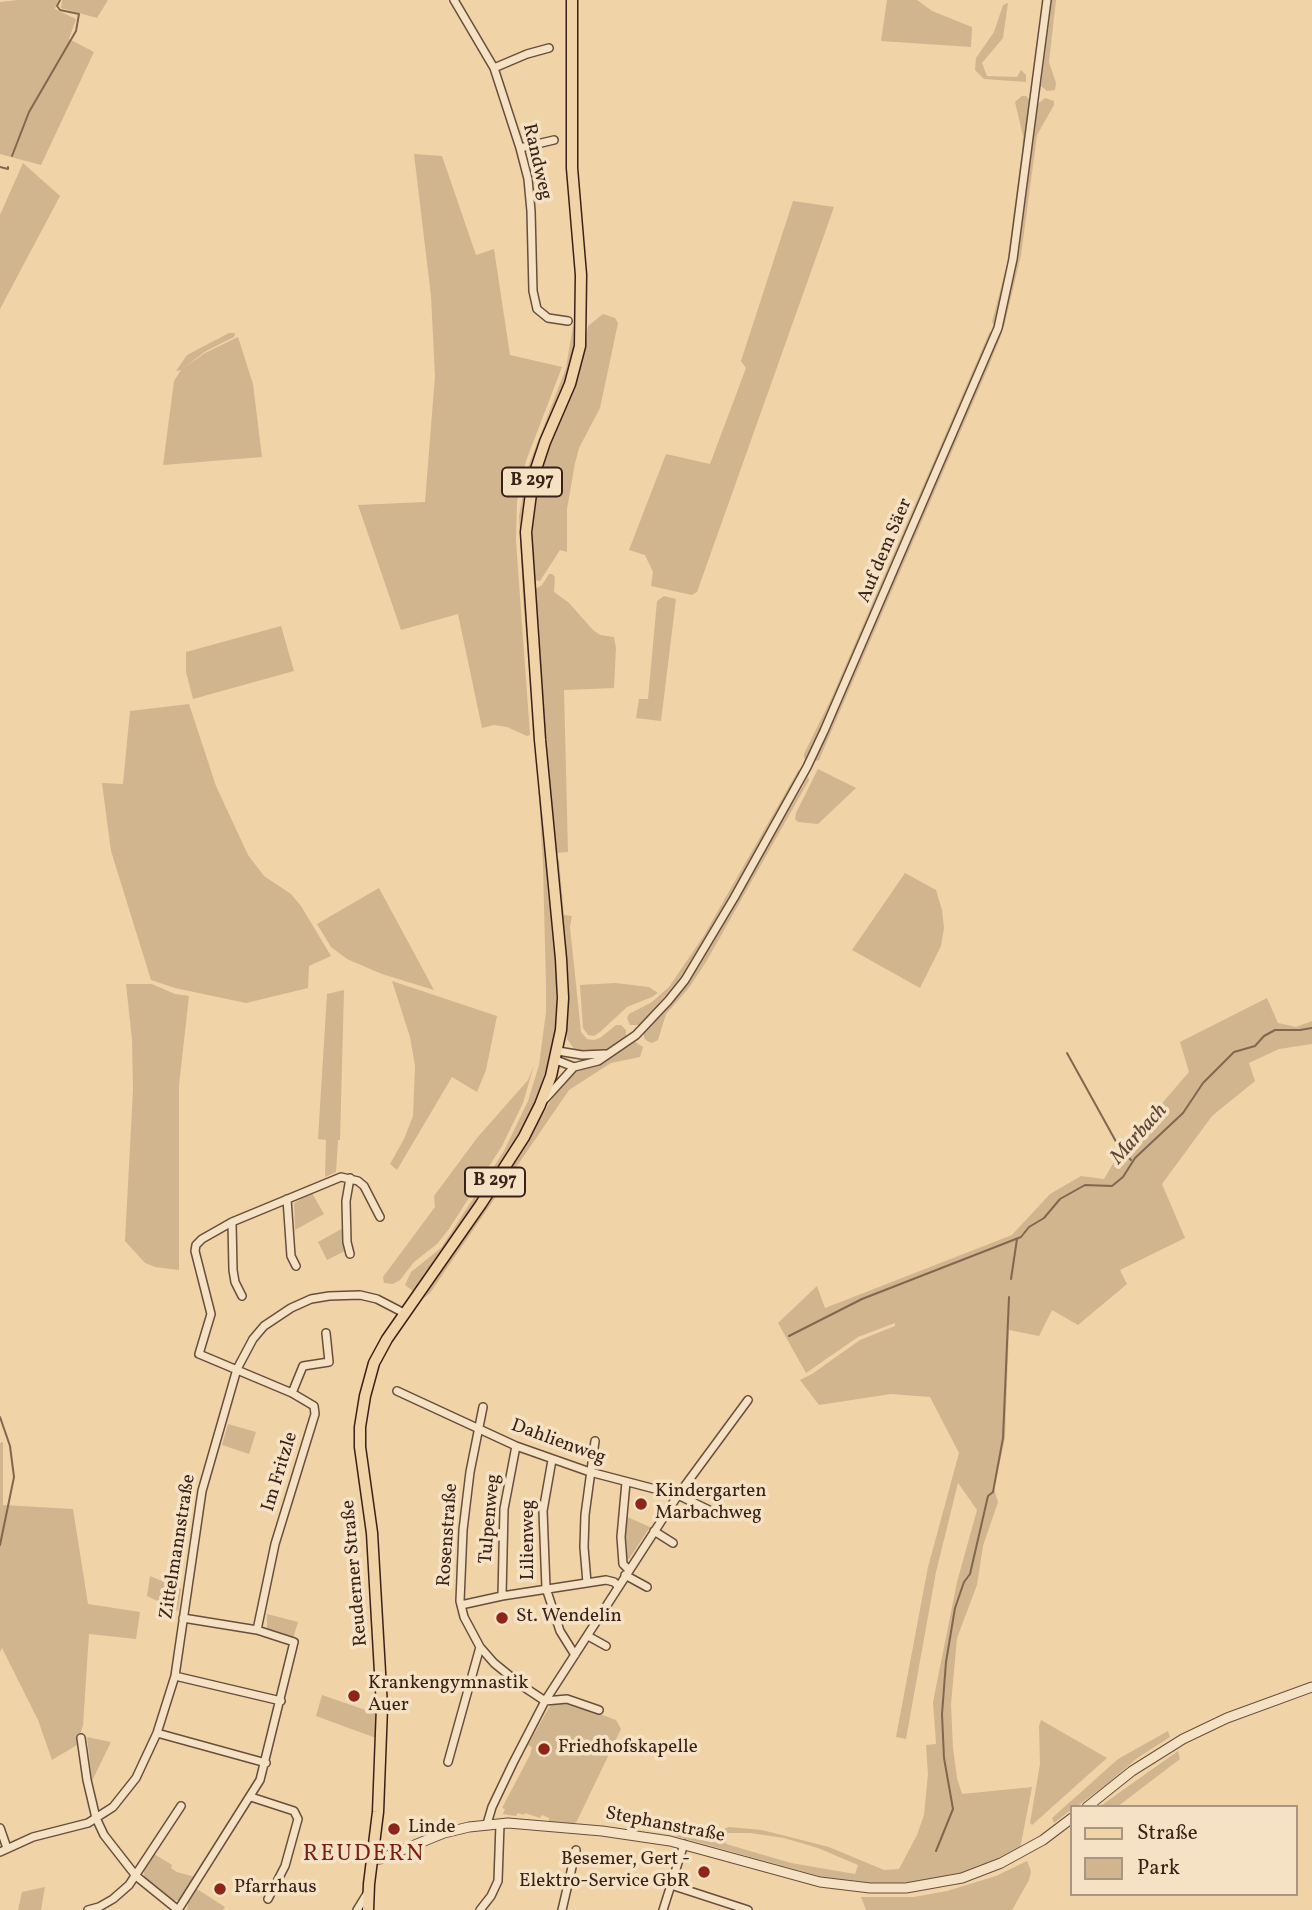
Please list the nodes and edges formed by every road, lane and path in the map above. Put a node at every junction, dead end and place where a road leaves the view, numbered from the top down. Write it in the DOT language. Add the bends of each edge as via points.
graph roads {
  1 [pos="454,0"];
  2 [pos="572,0"];
  3 [pos="1047,0"];
  4 [pos="550,48"];
  5 [pos="494,68"];
  6 [pos="554,141"];
  7 [pos="520,149"];
  8 [pos="568,321"];
  9 [pos="609,1054"];
  10 [pos="557,1056"];
  11 [pos="574,1067"];
  12 [pos="540,1105"];
  13 [pos="350,1178"];
  14 [pos="286,1199"];
  15 [pos="380,1217"];
  16 [pos="232,1222"];
  17 [pos="351,1254"];
  18 [pos="296,1266"];
  19 [pos="242,1296"];
  20 [pos="404,1313"];
  21 [pos="326,1333"];
  22 [pos="237,1369"];
  23 [pos="397,1391"];
  24 [pos="292,1393"];
  25 [pos="748,1400"];
  26 [pos="483,1407"];
  27 [pos="479,1429"];
  28 [pos="595,1441"];
  29 [pos="516,1446"];
  30 [pos="552,1460"];
  31 [pos="590,1472"];
  32 [pos="626,1482"];
  33 [pos="678,1495"];
  34 [pos="713,1512"];
  35 [pos="654,1531"];
  36 [pos="673,1543"];
  37 [pos="627,1572"];
  38 [pos="587,1583"];
  39 [pos="618,1586"];
  40 [pos="647,1587"];
  41 [pos="545,1588"];
  42 [pos="502,1596"];
  43 [pos="461,1605"];
  44 [pos="183,1618"];
  45 [pos="257,1630"];
  46 [pos="588,1636"];
  47 [pos="606,1646"];
  48 [pos="480,1647"];
  49 [pos="575,1655"];
  50 [pos="175,1676"];
  51 [pos="1312,1687"];
  52 [pos="281,1701"];
  53 [pos="545,1701"];
  54 [pos="598,1710"];
  55 [pos="157,1733"];
  56 [pos="81,1738"];
  57 [pos="448,1762"];
  58 [pos="266,1763"];
  59 [pos="251,1797"];
  60 [pos="1090,1805"];
  61 [pos="181,1806"];
  62 [pos="96,1818"];
  63 [pos="1070,1819"];
  64 [pos="487,1824"];
  65 [pos="500,1824"];
  66 [pos="0,1828"];
  67 [pos="684,1844"];
  68 [pos="4,1850"];
  69 [pos="576,1850"];
  70 [pos="372,1859"];
  71 [pos="136,1876"];
  72 [pos="671,1885"];
  73 [pos="368,1891"];
  74 [pos="268,1899"];
  75 [pos="88,1910"];
  76 [pos="178,1910"];
  77 [pos="357,1910"];
  78 [pos="368,1910"];
  79 [pos="480,1910"];
  80 [pos="562,1910"];
  81 [pos="663,1910"];
  82 [pos="748,1910"];
  1 -- 5 [label="street, Randweg"];
  2 -- 10 [label="main road, B 297" via="572,168 581,275 580,346 570,384 535,468 526,532 563,989"];
  3 -- 9 [label="street, Auf dem Säer" via="1013,259 990,349 807,767 685,980 636,1035"];
  4 -- 5 [label="street"];
  5 -- 7 [label="street, Randweg"];
  6 -- 7 [label="street"];
  7 -- 8 [label="street, Randweg" via="531,211 534,300 542,315"];
  9 -- 10 [label="street"];
  9 -- 11 [label="street, Auf dem Säer"];
  10 -- 11 [label="street"];
  10 -- 12 [label="main road, B 297"];
  11 -- 12 [label="street, Auf dem Säer"];
  12 -- 20 [label="main road, Reuderner Straße / B 297" via="518,1146"];
  13 -- 14 [label="street" via="333,1178"];
  13 -- 15 [label="street" via="364,1186"];
  13 -- 17 [label="street" via="346,1201"];
  14 -- 16 [label="street"];
  14 -- 18 [label="street" via="290,1256"];
  16 -- 19 [label="street" via="233,1270"];
  16 -- 22 [label="street, Im Fritzle" via="198,1241 195,1251 211,1314 199,1354"];
  20 -- 22 [label="street, Zittelmannstraße" via="360,1295 311,1299 264,1326"];
  20 -- 70 [label="main road, Reuderner Straße / B 297" via="374,1363 360,1427 381,1669 380,1779"];
  21 -- 24 [label="street" via="329,1362 303,1366"];
  22 -- 24 [label="street, Im Fritzle"];
  22 -- 44 [label="street, Zittelmannstraße" via="202,1491"];
  23 -- 27 [label="street, Dahlienweg"];
  24 -- 45 [label="street, Im Fritzle" via="310,1402 315,1414 275,1544"];
  25 -- 33 [label="street"];
  26 -- 27 [label="street, Rosenstraße"];
  27 -- 29 [label="street, Dahlienweg"];
  27 -- 43 [label="street, Rosenstraße" via="463,1530"];
  28 -- 31 [label="street"];
  29 -- 30 [label="street, Dahlienweg"];
  29 -- 42 [label="street, Tulpenweg" via="504,1509"];
  30 -- 31 [label="street, Dahlienweg"];
  30 -- 41 [label="street, Lilienweg" via="543,1511"];
  31 -- 32 [label="street, Dahlienweg"];
  31 -- 38 [label="street" via="585,1526"];
  32 -- 33 [label="street, Dahlienweg"];
  32 -- 37 [label="street" via="621,1537"];
  33 -- 34 [label="street, Dahlienweg"];
  33 -- 35 [label="street"];
  35 -- 36 [label="street"];
  35 -- 37 [label="street"];
  37 -- 39 [label="street"];
  37 -- 40 [label="street"];
  38 -- 39 [label="street" via="610,1580"];
  38 -- 41 [label="street"];
  39 -- 46 [label="street"];
  41 -- 42 [label="street"];
  41 -- 49 [label="street, Lilienweg" via="560,1631"];
  42 -- 43 [label="street"];
  43 -- 48 [label="street, Rosenstraße"];
  44 -- 45 [label="street"];
  44 -- 50 [label="street, Zittelmannstraße"];
  45 -- 52 [label="street" via="294,1642"];
  46 -- 47 [label="street"];
  46 -- 49 [label="street"];
  48 -- 53 [label="street, Rosenstraße"];
  48 -- 57 [label="street"];
  49 -- 53 [label="street"];
  50 -- 52 [label="street"];
  50 -- 55 [label="street, Zittelmannstraße"];
  51 -- 60 [label="street" via="1183,1739"];
  52 -- 58 [label="street"];
  53 -- 54 [label="street" via="566,1699"];
  53 -- 64 [label="street"];
  55 -- 58 [label="street"];
  55 -- 62 [label="street, Zittelmannstraße" via="121,1799"];
  56 -- 62 [label="street"];
  58 -- 59 [label="street"];
  59 -- 74 [label="street" via="293,1811 298,1819 285,1866"];
  59 -- 76 [label="street"];
  61 -- 71 [label="street"];
  62 -- 68 [label="street, Zittelmannstraße"];
  62 -- 71 [label="street" via="109,1844"];
  63 -- 67 [label="street, Stephanstraße" via="1028,1849 962,1878 885,1889 820,1882"];
  64 -- 65 [label="street, Stephanstraße"];
  64 -- 70 [label="street, Stephanstraße" via="444,1833"];
  65 -- 67 [label="street, Stephanstraße" via="602,1831"];
  65 -- 79 [label="street" via="498,1881"];
  66 -- 68 [label="street, Zittelmannstraße"];
  67 -- 72 [label="street"];
  69 -- 80 [label="street"];
  70 -- 73 [label="main road, Reuderner Straße / B 297"];
  71 -- 75 [label="street" via="113,1899"];
  71 -- 76 [label="street"];
  72 -- 81 [label="street"];
  72 -- 82 [label="street"];
  73 -- 77 [label="street"];
  73 -- 78 [label="main road, Reuderner Straße / B 297"];
}
